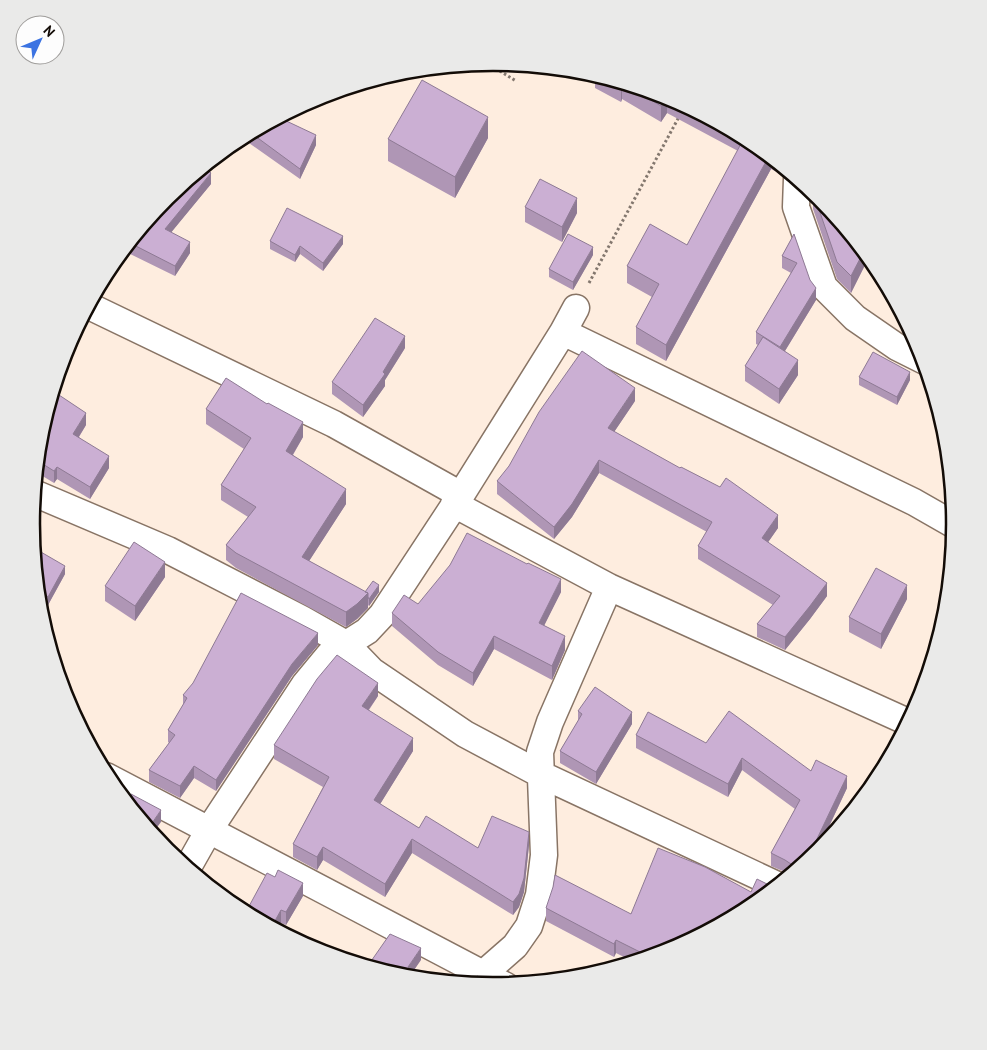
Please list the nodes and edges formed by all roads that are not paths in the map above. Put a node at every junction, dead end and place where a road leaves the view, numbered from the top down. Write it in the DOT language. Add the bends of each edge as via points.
graph roads {
  1 [pos="797,188"];
  2 [pos="576,308"];
  3 [pos="95,309"];
  4 [pos="563,332"];
  5 [pos="914,355"];
  6 [pos="41,496"];
  7 [pos="457,499"];
  8 [pos="947,521"];
  9 [pos="609,587"];
  10 [pos="346,644"];
  11 [pos="903,720"];
  12 [pos="540,774"];
  13 [pos="121,784"];
  14 [pos="209,830"];
  15 [pos="191,863"];
  16 [pos="772,883"];
  17 [pos="455,972"];
  18 [pos="483,974"];
  19 [pos="491,978"];
  1 -- 5 [label="street" via="796,207 824,287 854,318"];
  2 -- 4 [label="street"];
  3 -- 7 [label="street" via="334,424"];
  4 -- 7 [label="street"];
  4 -- 8 [label="street"];
  6 -- 10 [label="street" via="168,550"];
  7 -- 9 [label="street"];
  7 -- 10 [label="street" via="382,615 367,632"];
  9 -- 11 [label="street"];
  9 -- 12 [label="street" via="550,722 540,752"];
  10 -- 12 [label="street" via="372,670 420,704 465,734"];
  10 -- 14 [label="street" via="329,655 305,684"];
  12 -- 16 [label="street"];
  12 -- 18 [label="street" via="544,855 539,895 529,926 515,946"];
  13 -- 14 [label="street"];
  14 -- 15 [label="street"];
  14 -- 17 [label="street"];
  17 -- 18 [label="street"];
  18 -- 19 [label="street"];
}
